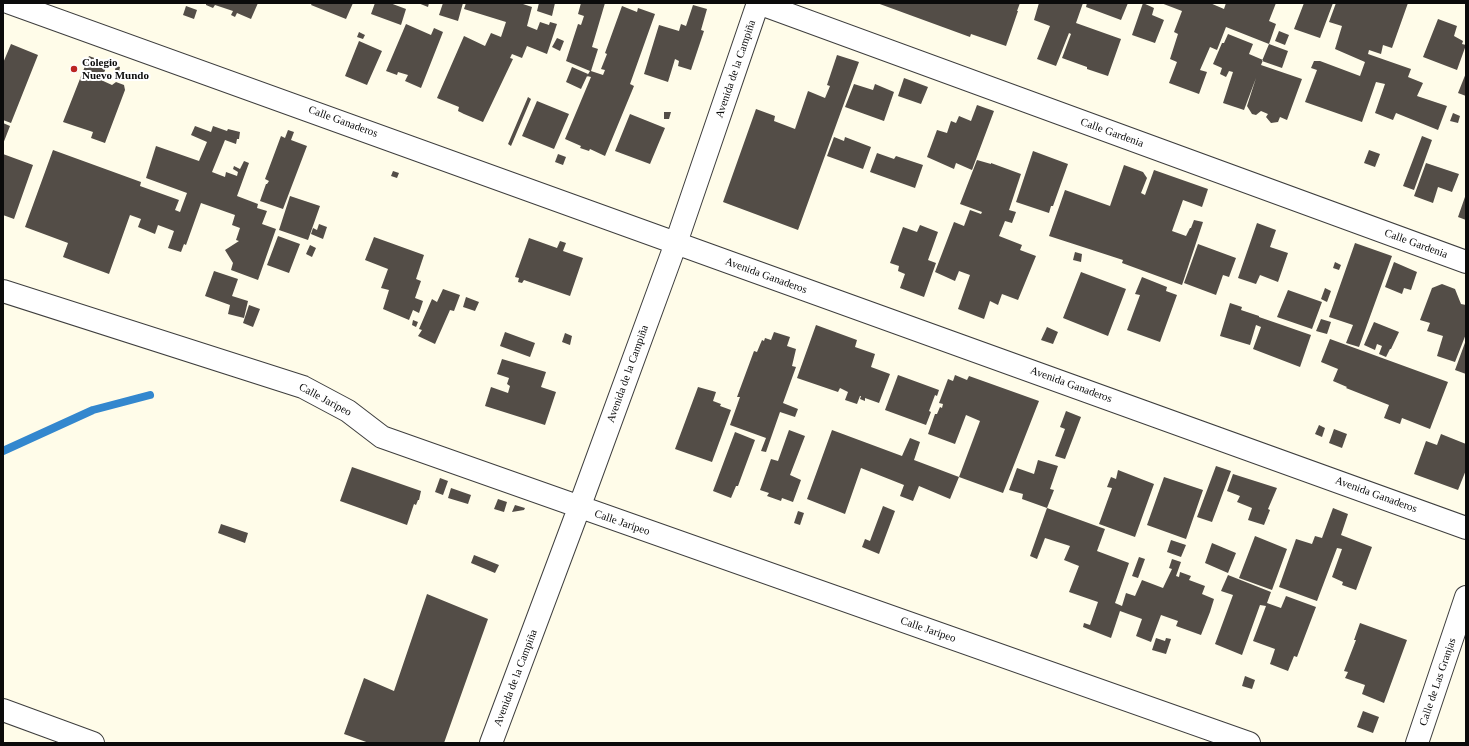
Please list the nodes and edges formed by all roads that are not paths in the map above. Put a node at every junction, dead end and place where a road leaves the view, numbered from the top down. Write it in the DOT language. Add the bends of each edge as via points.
graph roads {
  1 [pos="10,3"];
  2 [pos="758,3"];
  3 [pos="676,243"];
  4 [pos="1466,262"];
  5 [pos="3,291"];
  6 [pos="580,508"];
  7 [pos="1466,528"];
  8 [pos="1466,597"];
  9 [pos="3,710"];
  10 [pos="93,743"];
  11 [pos="491,743"];
  12 [pos="1249,743"];
  13 [pos="1417,743"];
  1 -- 3 [label="street, Calle Ganaderos"];
  2 -- 3 [label="street, Avenida de la Campiña"];
  2 -- 4 [label="street, Calle Gardenia"];
  3 -- 6 [label="street, Avenida de la Campiña"];
  3 -- 7 [label="street, Avenida Ganaderos"];
  5 -- 6 [label="street, Calle Jaripeo" via="304,387 348,411 382,437"];
  6 -- 11 [label="street, Avenida de la Campiña"];
  6 -- 12 [label="street, Calle Jaripeo"];
  8 -- 13 [label="street, Calle de Las Granjas"];
  9 -- 10 [label="street"];
}
